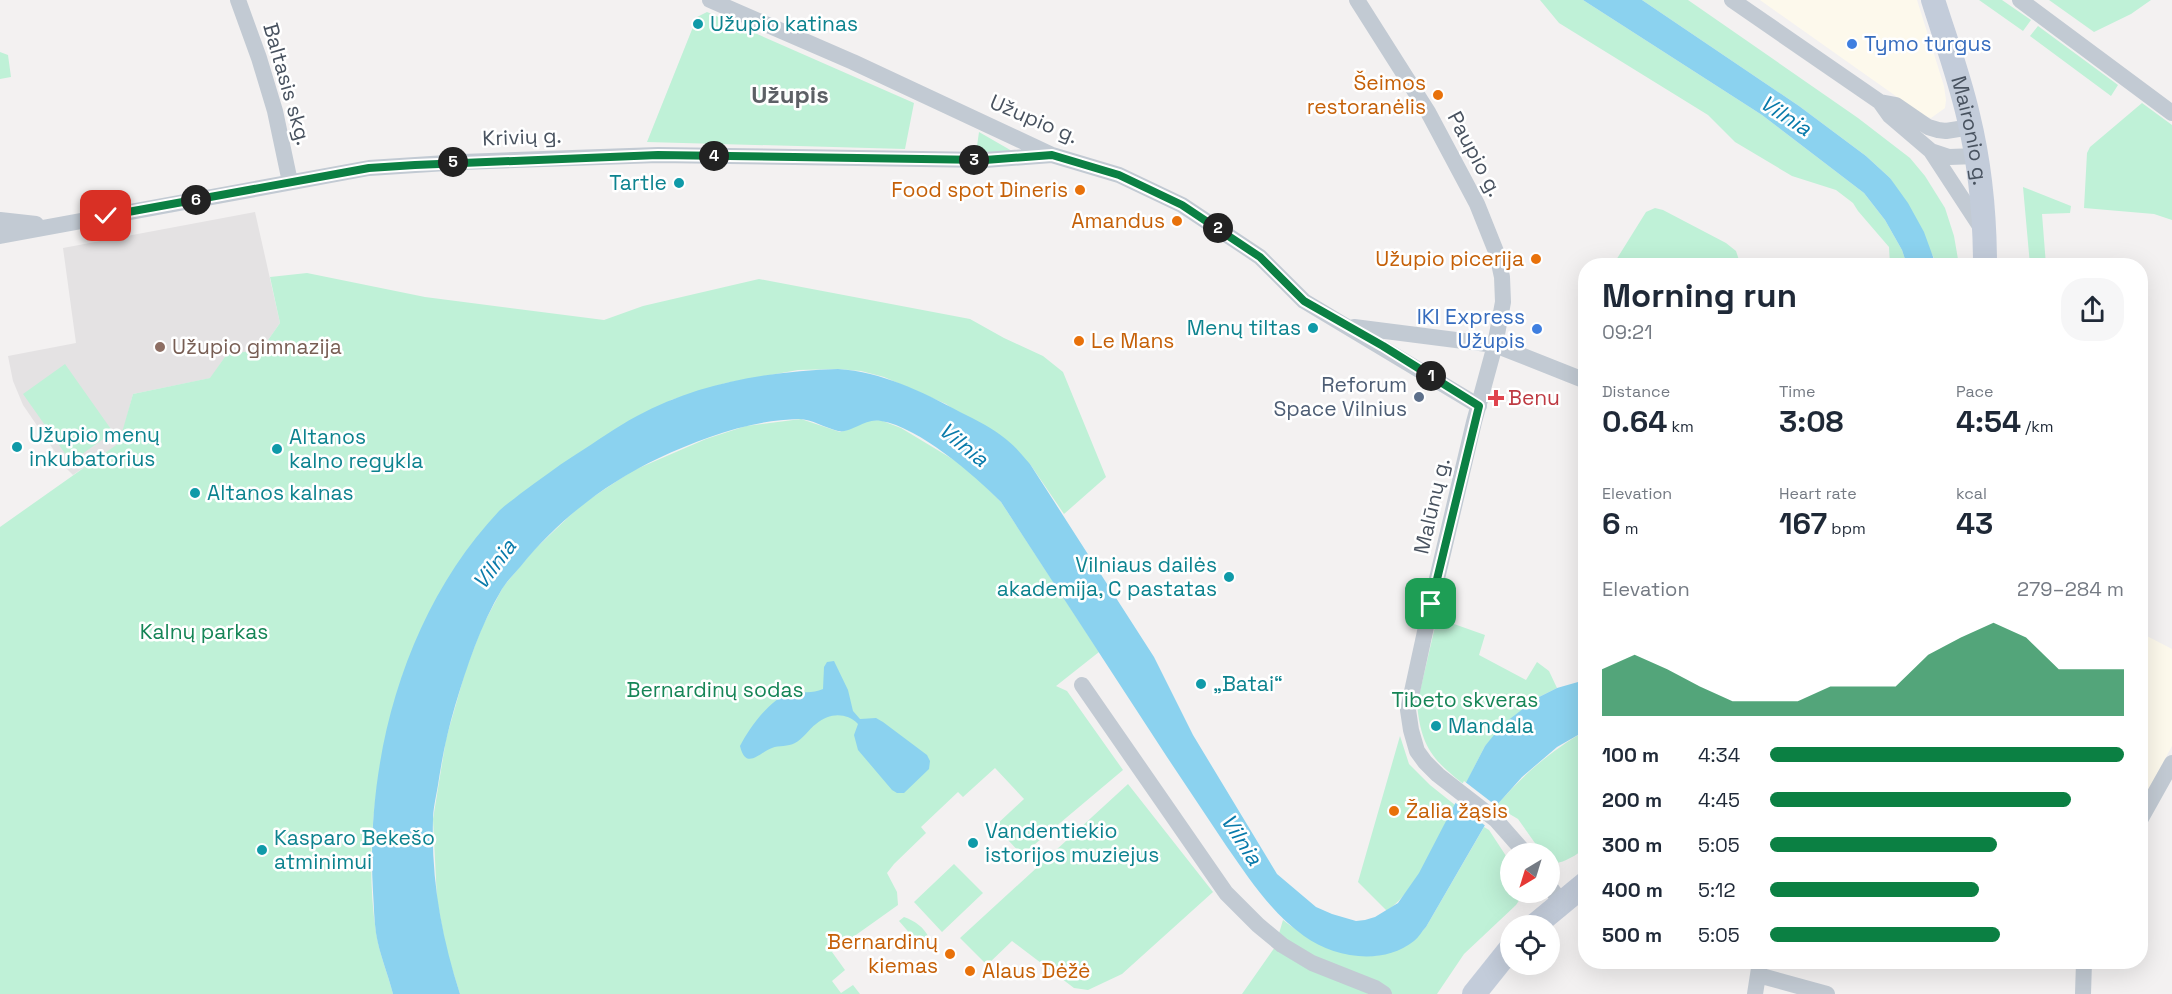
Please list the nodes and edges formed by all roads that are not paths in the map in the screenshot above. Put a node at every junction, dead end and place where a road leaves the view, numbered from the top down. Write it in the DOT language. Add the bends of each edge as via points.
graph roads {
  1 [pos="238,0"];
  2 [pos="1357,0"];
  3 [pos="1732,0"];
  4 [pos="1933,0"];
  5 [pos="2020,0"];
  6 [pos="712,1"];
  7 [pos="1880,102"];
  8 [pos="2172,113"];
  9 [pos="1971,127"];
  10 [pos="1931,151"];
  11 [pos="1052,155"];
  12 [pos="1977,156"];
  13 [pos="290,182"];
  14 [pos="0,220"];
  15 [pos="52,225"];
  16 [pos="1984,233"];
  17 [pos="0,236"];
  18 [pos="1985,258"];
  19 [pos="1347,326"];
  20 [pos="1495,345"];
  21 [pos="1578,378"];
  22 [pos="1479,406"];
  23 [pos="1082,685"];
  24 [pos="2172,763"];
  25 [pos="2148,806"];
  26 [pos="1516,843"];
  27 [pos="1578,886"];
  28 [pos="1560,893"];
  29 [pos="1500,962"];
  30 [pos="1759,969"];
  31 [pos="1762,969"];
  32 [pos="2084,969"];
  33 [pos="1384,994"];
  34 [pos="1474,994"];
  35 [pos="1755,994"];
  36 [pos="1827,994"];
  37 [pos="2083,994"];
  1 -- 13 [label="street, Baltasis skg." via="272,101"];
  2 -- 20 [label="street, Paupio g." via="1428,112 1488,230 1502,277 1503,302"];
  3 -- 7 [label="street"];
  4 -- 9 [label="main road, Maironio g."];
  5 -- 8 [label="street"];
  6 -- 11 [label="street, Užupio g."];
  7 -- 9 [label="street" via="1896,105 1938,130"];
  7 -- 10 [label="street" via="1890,116"];
  9 -- 12 [label="main road, Maironio g."];
  10 -- 12 [label="street" via="1949,157"];
  10 -- 16 [label="street"];
  11 -- 13 [label="street, Krivių g." via="985,160 658,155 554,158 369,168"];
  11 -- 19 [label="street, Užupio g." via="1119,175 1182,205 1260,257 1304,301"];
  12 -- 16 [label="main road, Maironio g."];
  13 -- 15 [label="street, Krivių g."];
  14 -- 15 [label="street"];
  15 -- 17 [label="street, Krivių g."];
  16 -- 18 [label="main road, Maironio g."];
  19 -- 20 [label="street, Užupio g."];
  19 -- 22 [label="street, Užupio g."];
  20 -- 21 [label="street, Užupio g."];
  20 -- 22 [label="street"];
  22 -- 26 [label="street, Malūnų g." via="1408,710 1417,751 1438,775 1496,820"];
  23 -- 33 [label="street" via="1226,893 1282,945 1312,963"];
  24 -- 25 [label="street"];
  27 -- 28 [label="main road"];
  29 -- 34 [label="main road"];
  30 -- 35 [label="street"];
  31 -- 36 [label="street"];
  32 -- 37 [label="street"];
}
